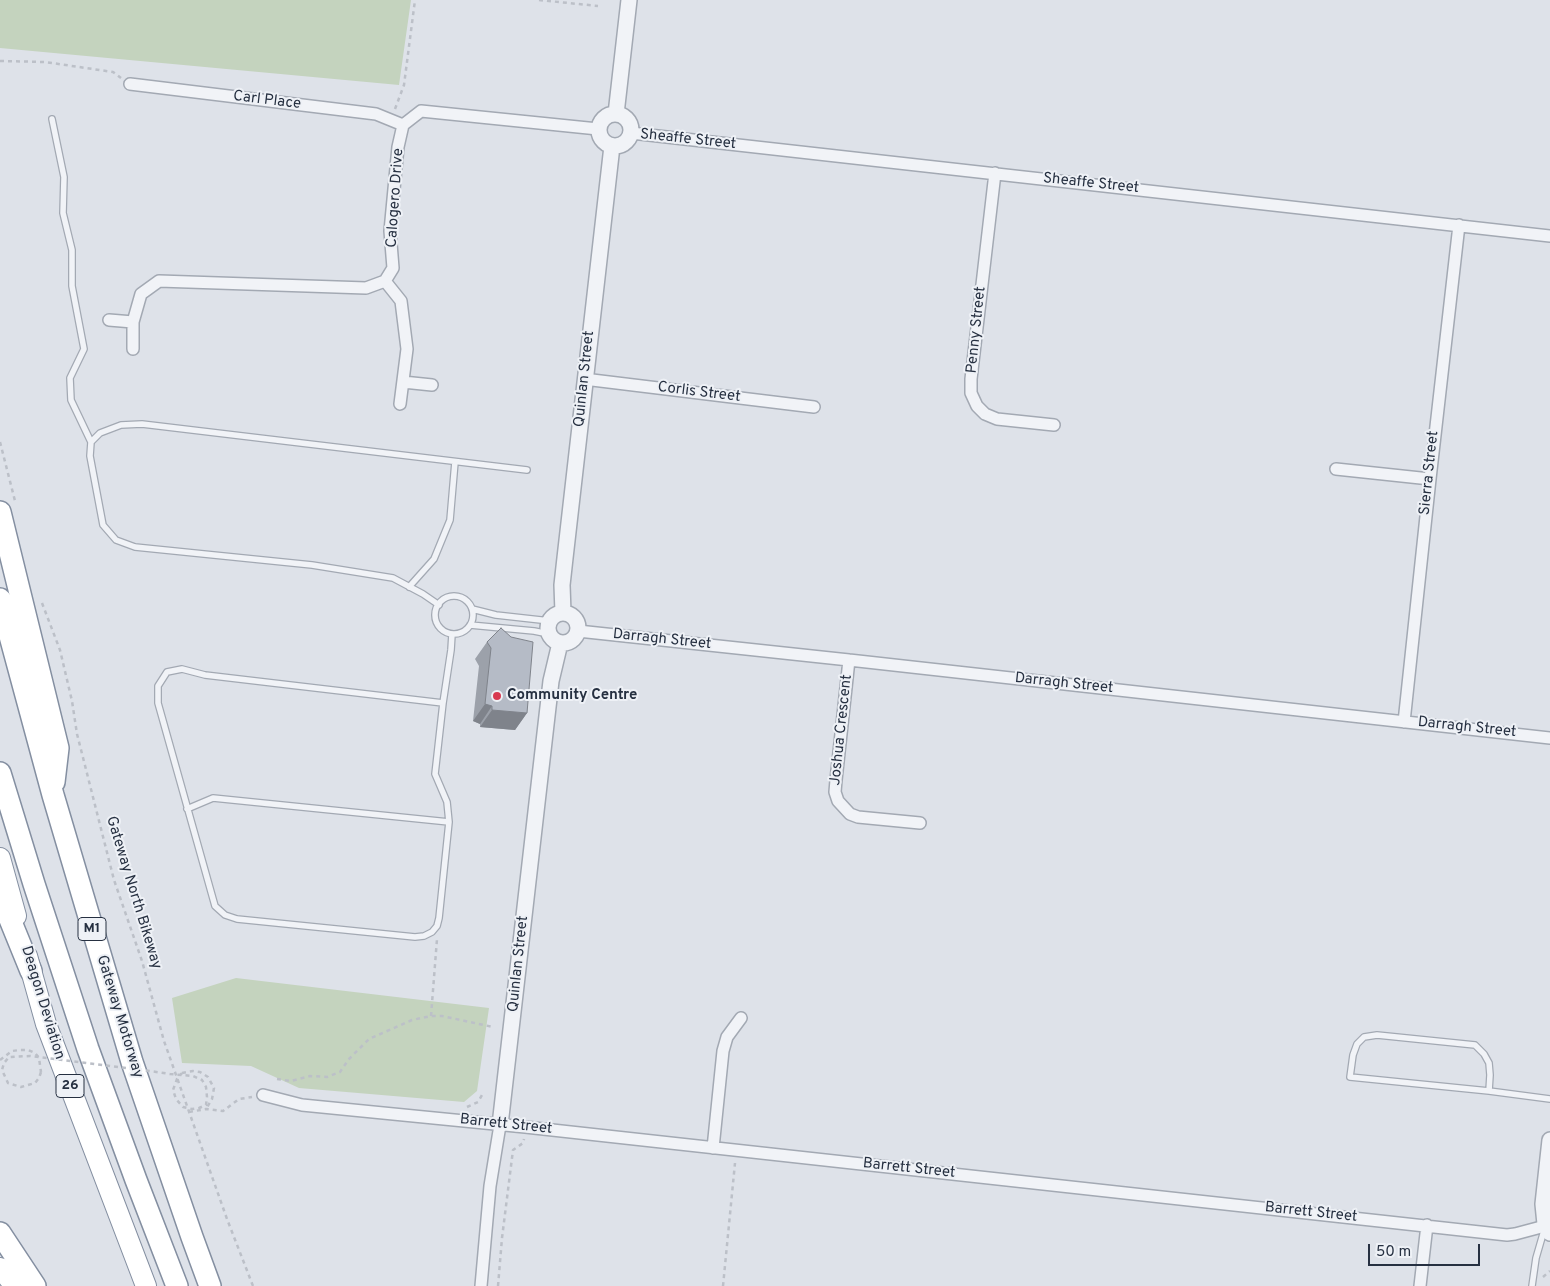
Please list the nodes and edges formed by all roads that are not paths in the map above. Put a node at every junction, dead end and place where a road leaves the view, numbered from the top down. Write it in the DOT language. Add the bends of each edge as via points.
graph roads {
  1 [pos="628,0"];
  2 [pos="130,84"];
  3 [pos="616,114"];
  4 [pos="52,119"];
  5 [pos="403,125"];
  6 [pos="598,129"];
  7 [pos="631,133"];
  8 [pos="612,146"];
  9 [pos="994,173"];
  10 [pos="1459,225"];
  11 [pos="1550,236"];
  12 [pos="385,281"];
  13 [pos="109,320"];
  14 [pos="133,322"];
  15 [pos="133,349"];
  16 [pos="584,380"];
  17 [pos="403,382"];
  18 [pos="432,385"];
  19 [pos="400,404"];
  20 [pos="814,407"];
  21 [pos="1054,425"];
  22 [pos="91,442"];
  23 [pos="455,462"];
  24 [pos="1336,469"];
  25 [pos="526,470"];
  26 [pos="1430,479"];
  27 [pos="8,508"];
  28 [pos="409,587"];
  29 [pos="0,599"];
  30 [pos="438,605"];
  31 [pos="472,609"];
  32 [pos="470,625"];
  33 [pos="555,628"];
  34 [pos="578,631"];
  35 [pos="452,634"];
  36 [pos="849,660"];
  37 [pos="442,703"];
  38 [pos="1404,722"];
  39 [pos="1550,738"];
  40 [pos="0,773"];
  41 [pos="53,795"];
  42 [pos="188,809"];
  43 [pos="449,822"];
  44 [pos="920,824"];
  45 [pos="0,858"];
  46 [pos="0,895"];
  47 [pos="30,972"];
  48 [pos="740,1018"];
  49 [pos="1489,1091"];
  50 [pos="264,1095"];
  51 [pos="1550,1100"];
  52 [pos="500,1124"];
  53 [pos="1550,1140"];
  54 [pos="713,1148"];
  55 [pos="1427,1225"];
  56 [pos="1548,1230"];
  57 [pos="0,1233"];
  58 [pos="0,1268"];
  59 [pos="15,1286"];
  60 [pos="35,1286"];
  61 [pos="146,1286"];
  62 [pos="178,1286"];
  63 [pos="210,1286"];
  64 [pos="481,1286"];
  65 [pos="1420,1286"];
  66 [pos="1532,1286"];
  1 -- 3 [label="street"];
  2 -- 5 [label="street, Carl Place" via="376,114"];
  3 -- 6 [label="street" via="602,120"];
  3 -- 7 [label="street" via="630,122"];
  4 -- 22 [label="lane" via="64,177 63,213 72,250 72,286 84,349 70,378 71,400"];
  5 -- 6 [label="street" via="421,112"];
  5 -- 12 [label="street, Calogero Drive" via="390,231 393,268"];
  6 -- 8 [label="street" via="603,142"];
  7 -- 8 [label="street" via="622,145"];
  7 -- 9 [label="street, Sheaffe Street"];
  8 -- 16 [label="street, Quinlan Street"];
  9 -- 10 [label="street, Sheaffe Street"];
  9 -- 21 [label="street, Penny Street" via="971,393 977,406 991,417"];
  10 -- 11 [label="street, Sheaffe Street"];
  10 -- 26 [label="street, Sierra Street"];
  12 -- 14 [label="street" via="366,288 159,281 142,294"];
  12 -- 17 [label="street" via="401,302 407,349"];
  13 -- 14 [label="street"];
  14 -- 15 [label="street"];
  16 -- 20 [label="street, Corlis Street"];
  16 -- 33 [label="street, Quinlan Street"];
  17 -- 18 [label="street"];
  17 -- 19 [label="street"];
  22 -- 23 [label="lane" via="100,433 122,425 142,424"];
  22 -- 28 [label="lane" via="90,456 103,525 116,540 135,547 393,578"];
  23 -- 25 [label="lane"];
  23 -- 28 [label="lane" via="450,520 434,559"];
  24 -- 26 [label="street"];
  26 -- 38 [label="street, Sierra Street"];
  27 -- 41 [label="highway" via="58,748"];
  28 -- 30 [label="lane"];
  29 -- 41 [label="highway, Gateway Motorway / M1"];
  30 -- 31 [label="lane" via="448,598 459,597"];
  30 -- 35 [label="lane" via="437,623"];
  31 -- 32 [label="lane"];
  31 -- 33 [label="lane"];
  32 -- 33 [label="lane" via="534,631"];
  32 -- 35 [label="lane" via="462,632"];
  33 -- 34 [label="street" via="569,642"];
  33 -- 34 [label="street" via="567,613 575,618"];
  33 -- 52 [label="street, Quinlan Street" via="554,663"];
  34 -- 36 [label="street, Darragh Street"];
  35 -- 37 [label="lane"];
  36 -- 38 [label="street, Darragh Street"];
  36 -- 44 [label="street, Joshua Crescent" via="835,792 838,801 850,814 858,817"];
  37 -- 42 [label="lane" via="205,675 182,669 167,672 158,686 158,703"];
  37 -- 43 [label="lane" via="435,774 447,802"];
  38 -- 39 [label="street, Darragh Street"];
  40 -- 62 [label="highway" via="88,1049"];
  41 -- 63 [label="highway, Gateway Motorway / M1" via="132,1062"];
  42 -- 43 [label="lane" via="213,798"];
  42 -- 43 [label="lane" via="215,906 225,916 415,937 424,936 437,926"];
  45 -- 47 [label="highway, Deagon Deviation / 26"];
  46 -- 47 [label="highway"];
  47 -- 61 [label="highway, Deagon Deviation / 26" via="50,1034"];
  48 -- 54 [label="street" via="723,1051"];
  49 -- 49 [label="lane" via="1350,1076 1357,1044 1364,1037 1378,1035 1475,1045 1488,1063"];
  49 -- 51 [label="lane"];
  50 -- 52 [label="street, Barrett Street" via="302,1105"];
  52 -- 54 [label="street, Barrett Street"];
  52 -- 64 [label="street, Quinlan Street" via="490,1186"];
  53 -- 56 [label="street" via="1543,1204"];
  54 -- 55 [label="street, Barrett Street"];
  55 -- 56 [label="street, Barrett Street" via="1507,1235"];
  55 -- 65 [label="street"];
  56 -- 66 [label="lane" via="1536,1258"];
  57 -- 60 [label="highway"];
  58 -- 59 [label="highway"];
}
